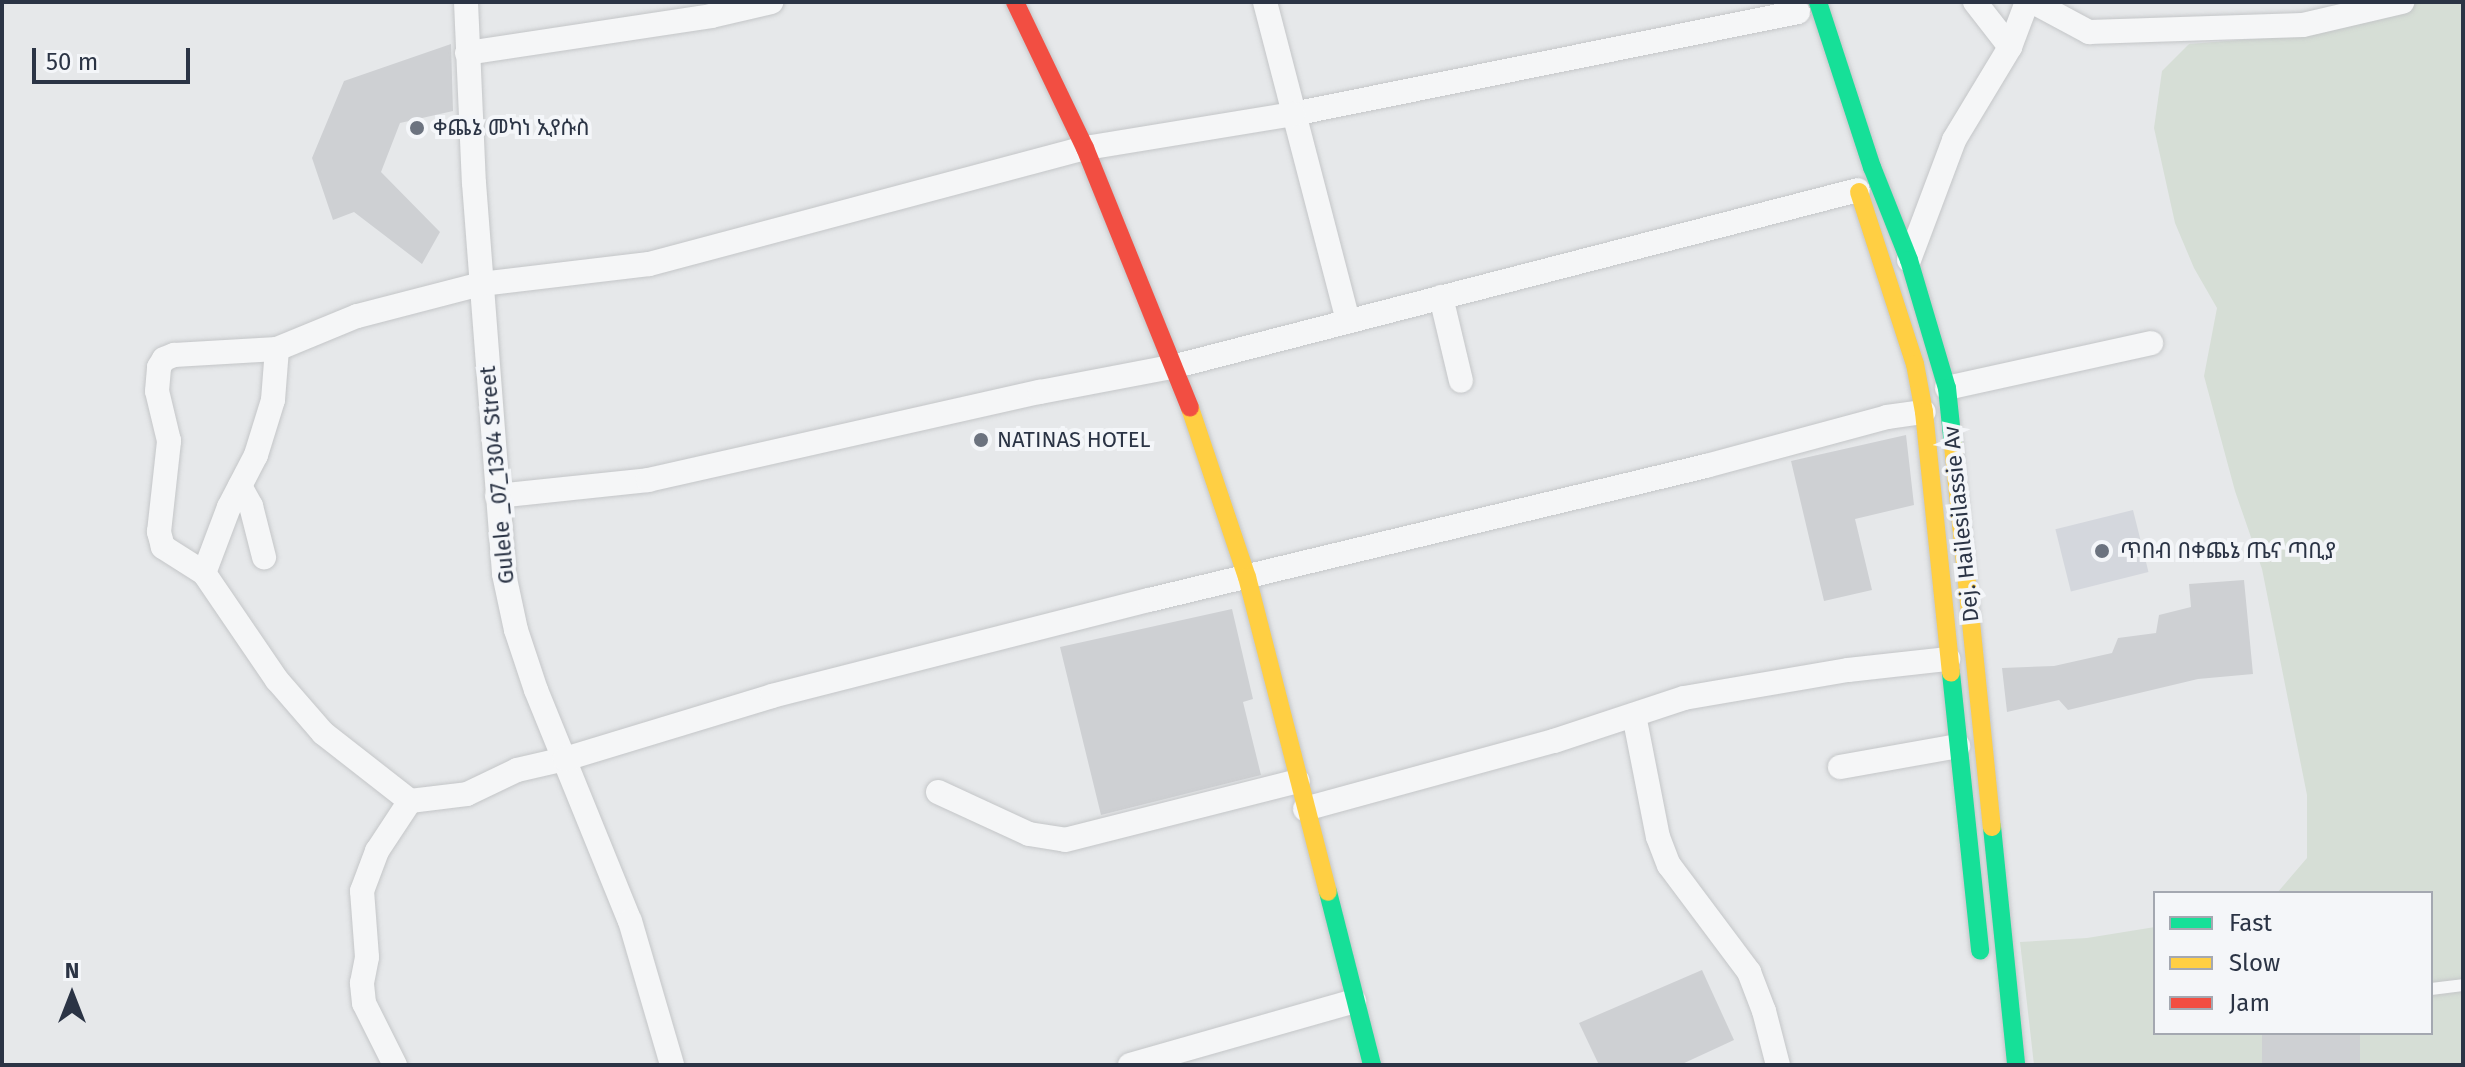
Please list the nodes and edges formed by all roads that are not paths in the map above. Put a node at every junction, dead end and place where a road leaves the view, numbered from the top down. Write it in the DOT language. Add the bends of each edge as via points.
graph roads {
  1 [pos="466,2"];
  2 [pos="771,2"];
  3 [pos="1015,2"];
  4 [pos="1265,2"];
  5 [pos="1975,2"];
  6 [pos="2027,2"];
  7 [pos="2033,2"];
  8 [pos="2402,2"];
  9 [pos="708,9"];
  10 [pos="1803,10"];
  11 [pos="2237,14"];
  12 [pos="2010,47"];
  13 [pos="467,53"];
  14 [pos="1293,114"];
  15 [pos="1085,148"];
  16 [pos="1855,183"];
  17 [pos="1909,260"];
  18 [pos="481,284"];
  19 [pos="1441,297"];
  20 [pos="1348,321"];
  21 [pos="2151,343"];
  22 [pos="277,349"];
  23 [pos="1176,366"];
  24 [pos="1461,381"];
  25 [pos="1947,388"];
  26 [pos="1924,412"];
  27 [pos="240,486"];
  28 [pos="497,496"];
  29 [pos="264,557"];
  30 [pos="204,573"];
  31 [pos="1247,577"];
  32 [pos="1948,659"];
  33 [pos="1634,715"];
  34 [pos="1958,746"];
  35 [pos="565,759"];
  36 [pos="1840,767"];
  37 [pos="1298,781"];
  38 [pos="938,792"];
  39 [pos="410,801"];
  40 [pos="1305,809"];
  41 [pos="1983,974"];
  42 [pos="2463,985"];
  43 [pos="2433,989"];
  44 [pos="1354,1001"];
  45 [pos="395,1065"];
  46 [pos="672,1065"];
  47 [pos="1130,1065"];
  48 [pos="1372,1065"];
  49 [pos="1778,1065"];
  50 [pos="2016,1065"];
  1 -- 13 [label="street, Gulele _07_1304 Street"];
  2 -- 9 [label="street"];
  3 -- 15 [label="main road"];
  4 -- 14 [label="street"];
  5 -- 12 [label="street"];
  6 -- 12 [label="street"];
  7 -- 11 [label="street" via="2089,32"];
  8 -- 11 [label="street" via="2331,21"];
  9 -- 13 [label="street"];
  10 -- 14 [label="street"];
  10 -- 17 [label="main road, Dej. Hailesilassie Av"];
  12 -- 17 [label="street" via="1954,140"];
  13 -- 18 [label="street, Gulele _07_1304 Street"];
  14 -- 15 [label="street"];
  14 -- 20 [label="street"];
  15 -- 18 [label="street" via="649,264"];
  15 -- 23 [label="main road"];
  16 -- 19 [label="street"];
  16 -- 26 [label="main road" via="1915,364"];
  17 -- 25 [label="main road, Dej. Hailesilassie Av"];
  18 -- 22 [label="street" via="357,316"];
  18 -- 28 [label="street, Gulele _07_1304 Street"];
  19 -- 20 [label="street"];
  19 -- 24 [label="street"];
  20 -- 23 [label="street"];
  21 -- 25 [label="street"];
  22 -- 27 [label="street" via="273,400"];
  22 -- 30 [label="street" via="174,355 159,367 157,391 169,441 159,532 163,547"];
  23 -- 28 [label="street" via="648,480"];
  23 -- 31 [label="main road"];
  25 -- 50 [label="main road, Dej. Hailesilassie Av"];
  26 -- 31 [label="street"];
  26 -- 32 [label="main road"];
  27 -- 29 [label="street" via="251,506"];
  27 -- 30 [label="street"];
  28 -- 35 [label="street, Gulele _07_1304 Street" via="504,574 516,630"];
  30 -- 39 [label="street" via="277,680 323,733"];
  31 -- 35 [label="street" via="772,696"];
  31 -- 37 [label="main road"];
  32 -- 33 [label="street" via="1684,698"];
  32 -- 34 [label="main road"];
  33 -- 40 [label="street"];
  33 -- 49 [label="street" via="1658,837 1669,865 1749,972"];
  34 -- 36 [label="street"];
  34 -- 41 [label="main road"];
  35 -- 39 [label="street" via="517,770 467,794"];
  35 -- 46 [label="street, Gulele _07_1304 Street" via="630,921"];
  37 -- 38 [label="street" via="1065,840 1029,834"];
  37 -- 40 [label="main road"];
  39 -- 45 [label="street" via="377,851 362,891 364,1003"];
  40 -- 44 [label="main road"];
  42 -- 43 [label="lane"];
  44 -- 47 [label="street"];
  44 -- 48 [label="main road"];
}
